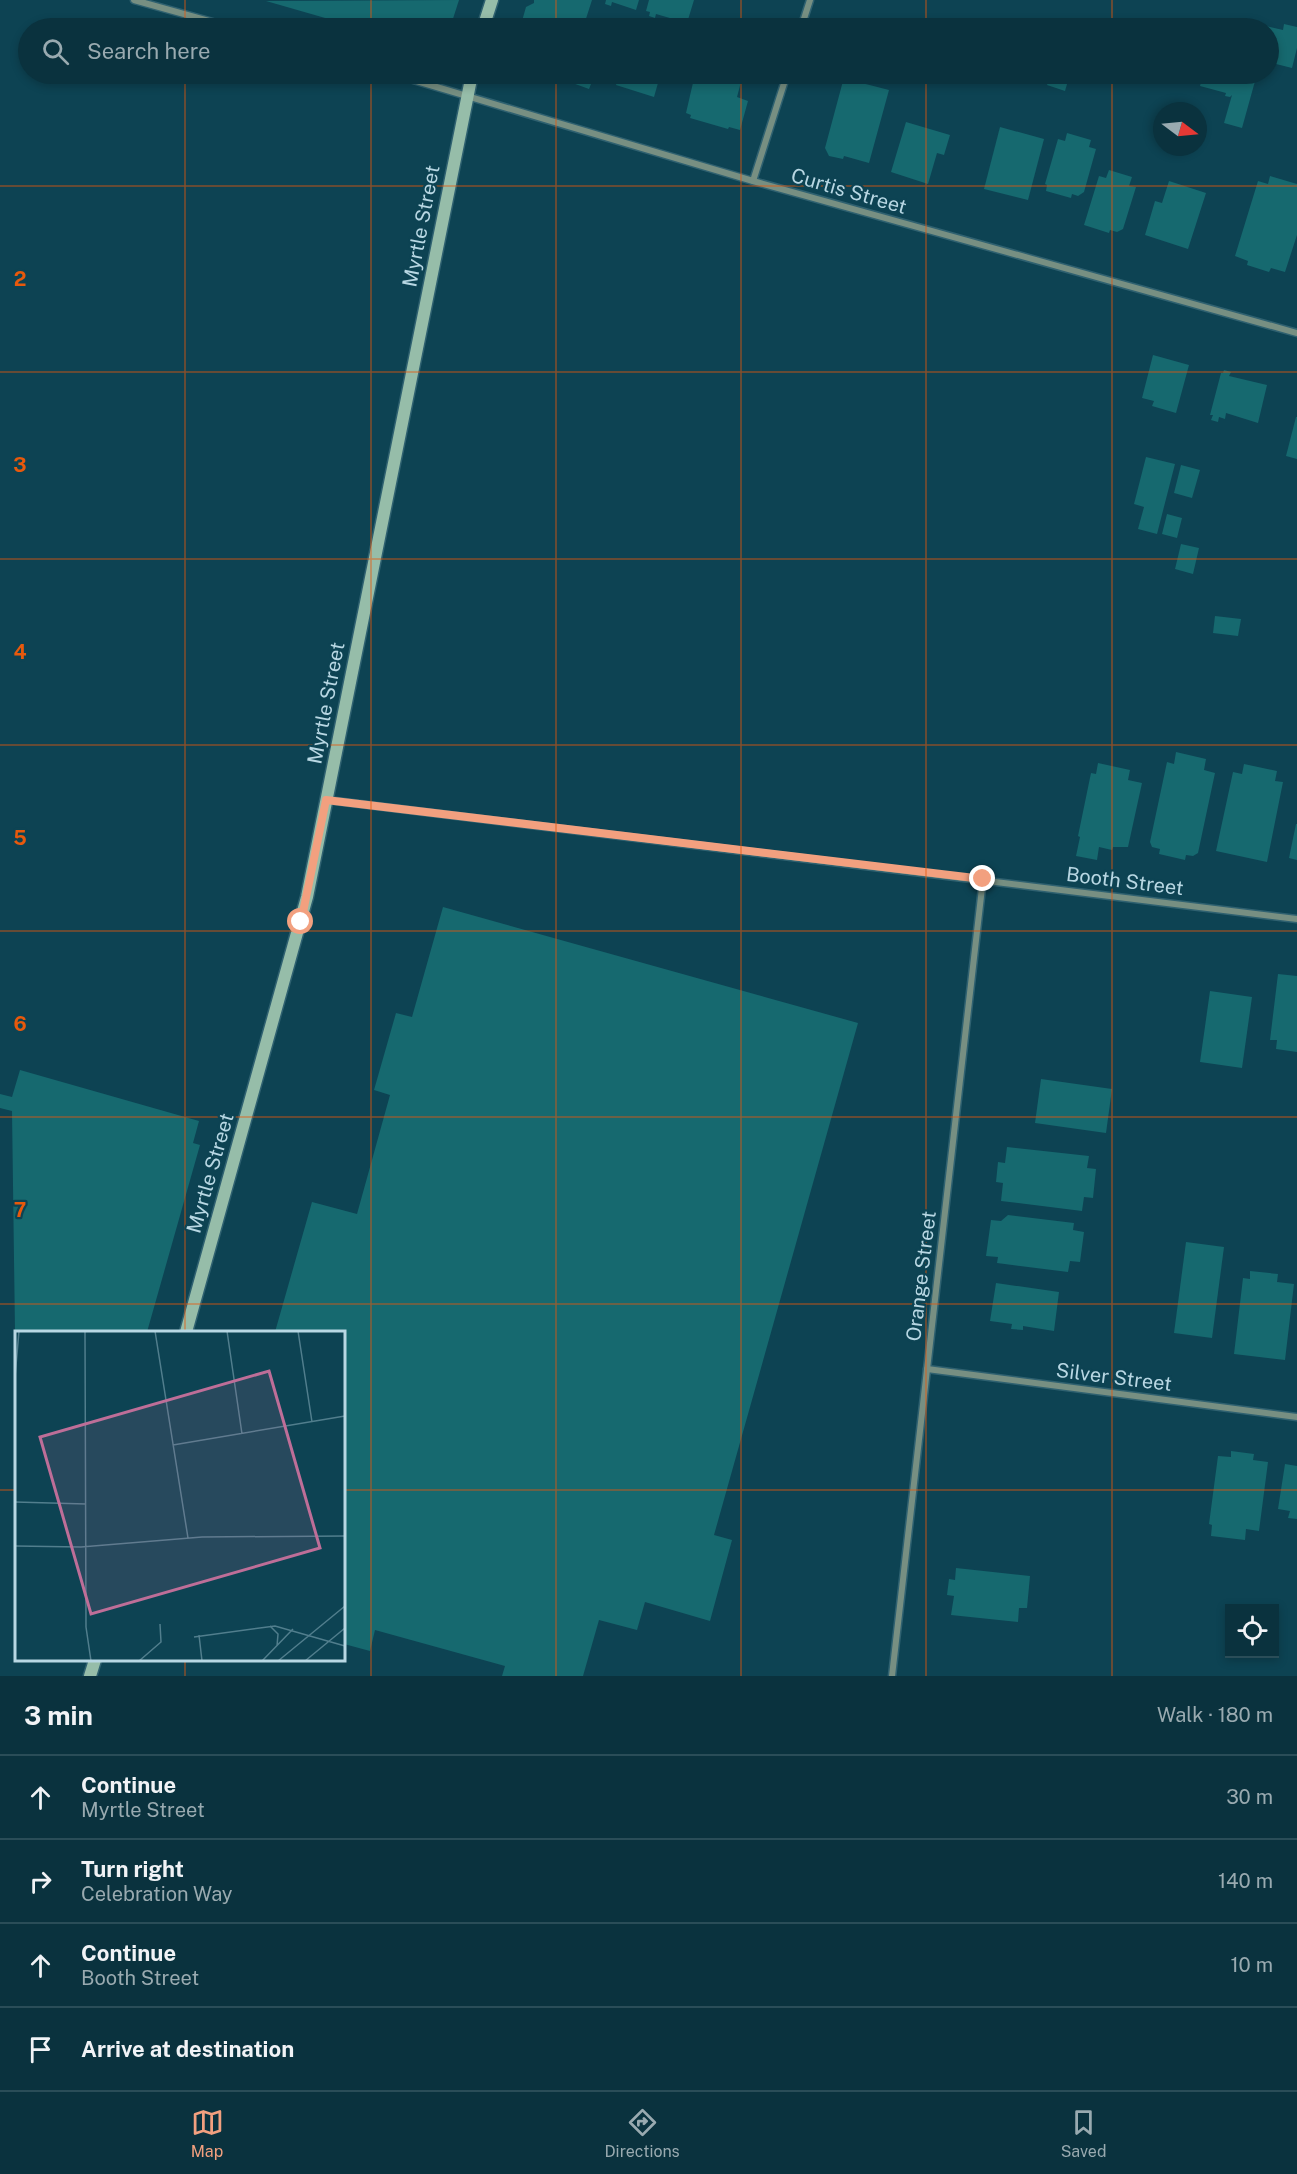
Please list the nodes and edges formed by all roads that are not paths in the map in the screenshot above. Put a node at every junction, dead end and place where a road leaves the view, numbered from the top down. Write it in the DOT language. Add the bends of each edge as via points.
graph roads {
  1 [pos="134,0"];
  2 [pos="492,0"];
  3 [pos="810,0"];
  4 [pos="198,18"];
  5 [pos="486,18"];
  6 [pos="804,18"];
  7 [pos="428,84"];
  8 [pos="470,84"];
  9 [pos="784,84"];
  10 [pos="467,95"];
  11 [pos="753,181"];
  12 [pos="1297,333"];
  13 [pos="326,800"];
  14 [pos="983,879"];
  15 [pos="1297,919"];
  16 [pos="186,1331"];
  17 [pos="927,1369"];
  18 [pos="1297,1417"];
  19 [pos="94,1661"];
  20 [pos="90,1676"];
  21 [pos="892,1676"];
  1 -- 4 [label="street"];
  2 -- 5 [label="street"];
  3 -- 6 [label="street"];
  7 -- 10 [label="street, Curtis Street"];
  8 -- 10 [label="street, Myrtle Street"];
  9 -- 11 [label="street"];
  10 -- 11 [label="street, Curtis Street"];
  10 -- 13 [label="street, Myrtle Street"];
  11 -- 12 [label="street, Curtis Street"];
  13 -- 14 [label="street, Booth Street"];
  13 -- 16 [label="street, Myrtle Street" via="307,897"];
  14 -- 15 [label="street, Booth Street"];
  14 -- 17 [label="street, Orange Street"];
  17 -- 18 [label="street, Silver Street"];
  17 -- 21 [label="street, Orange Street"];
  19 -- 20 [label="street"];
}
